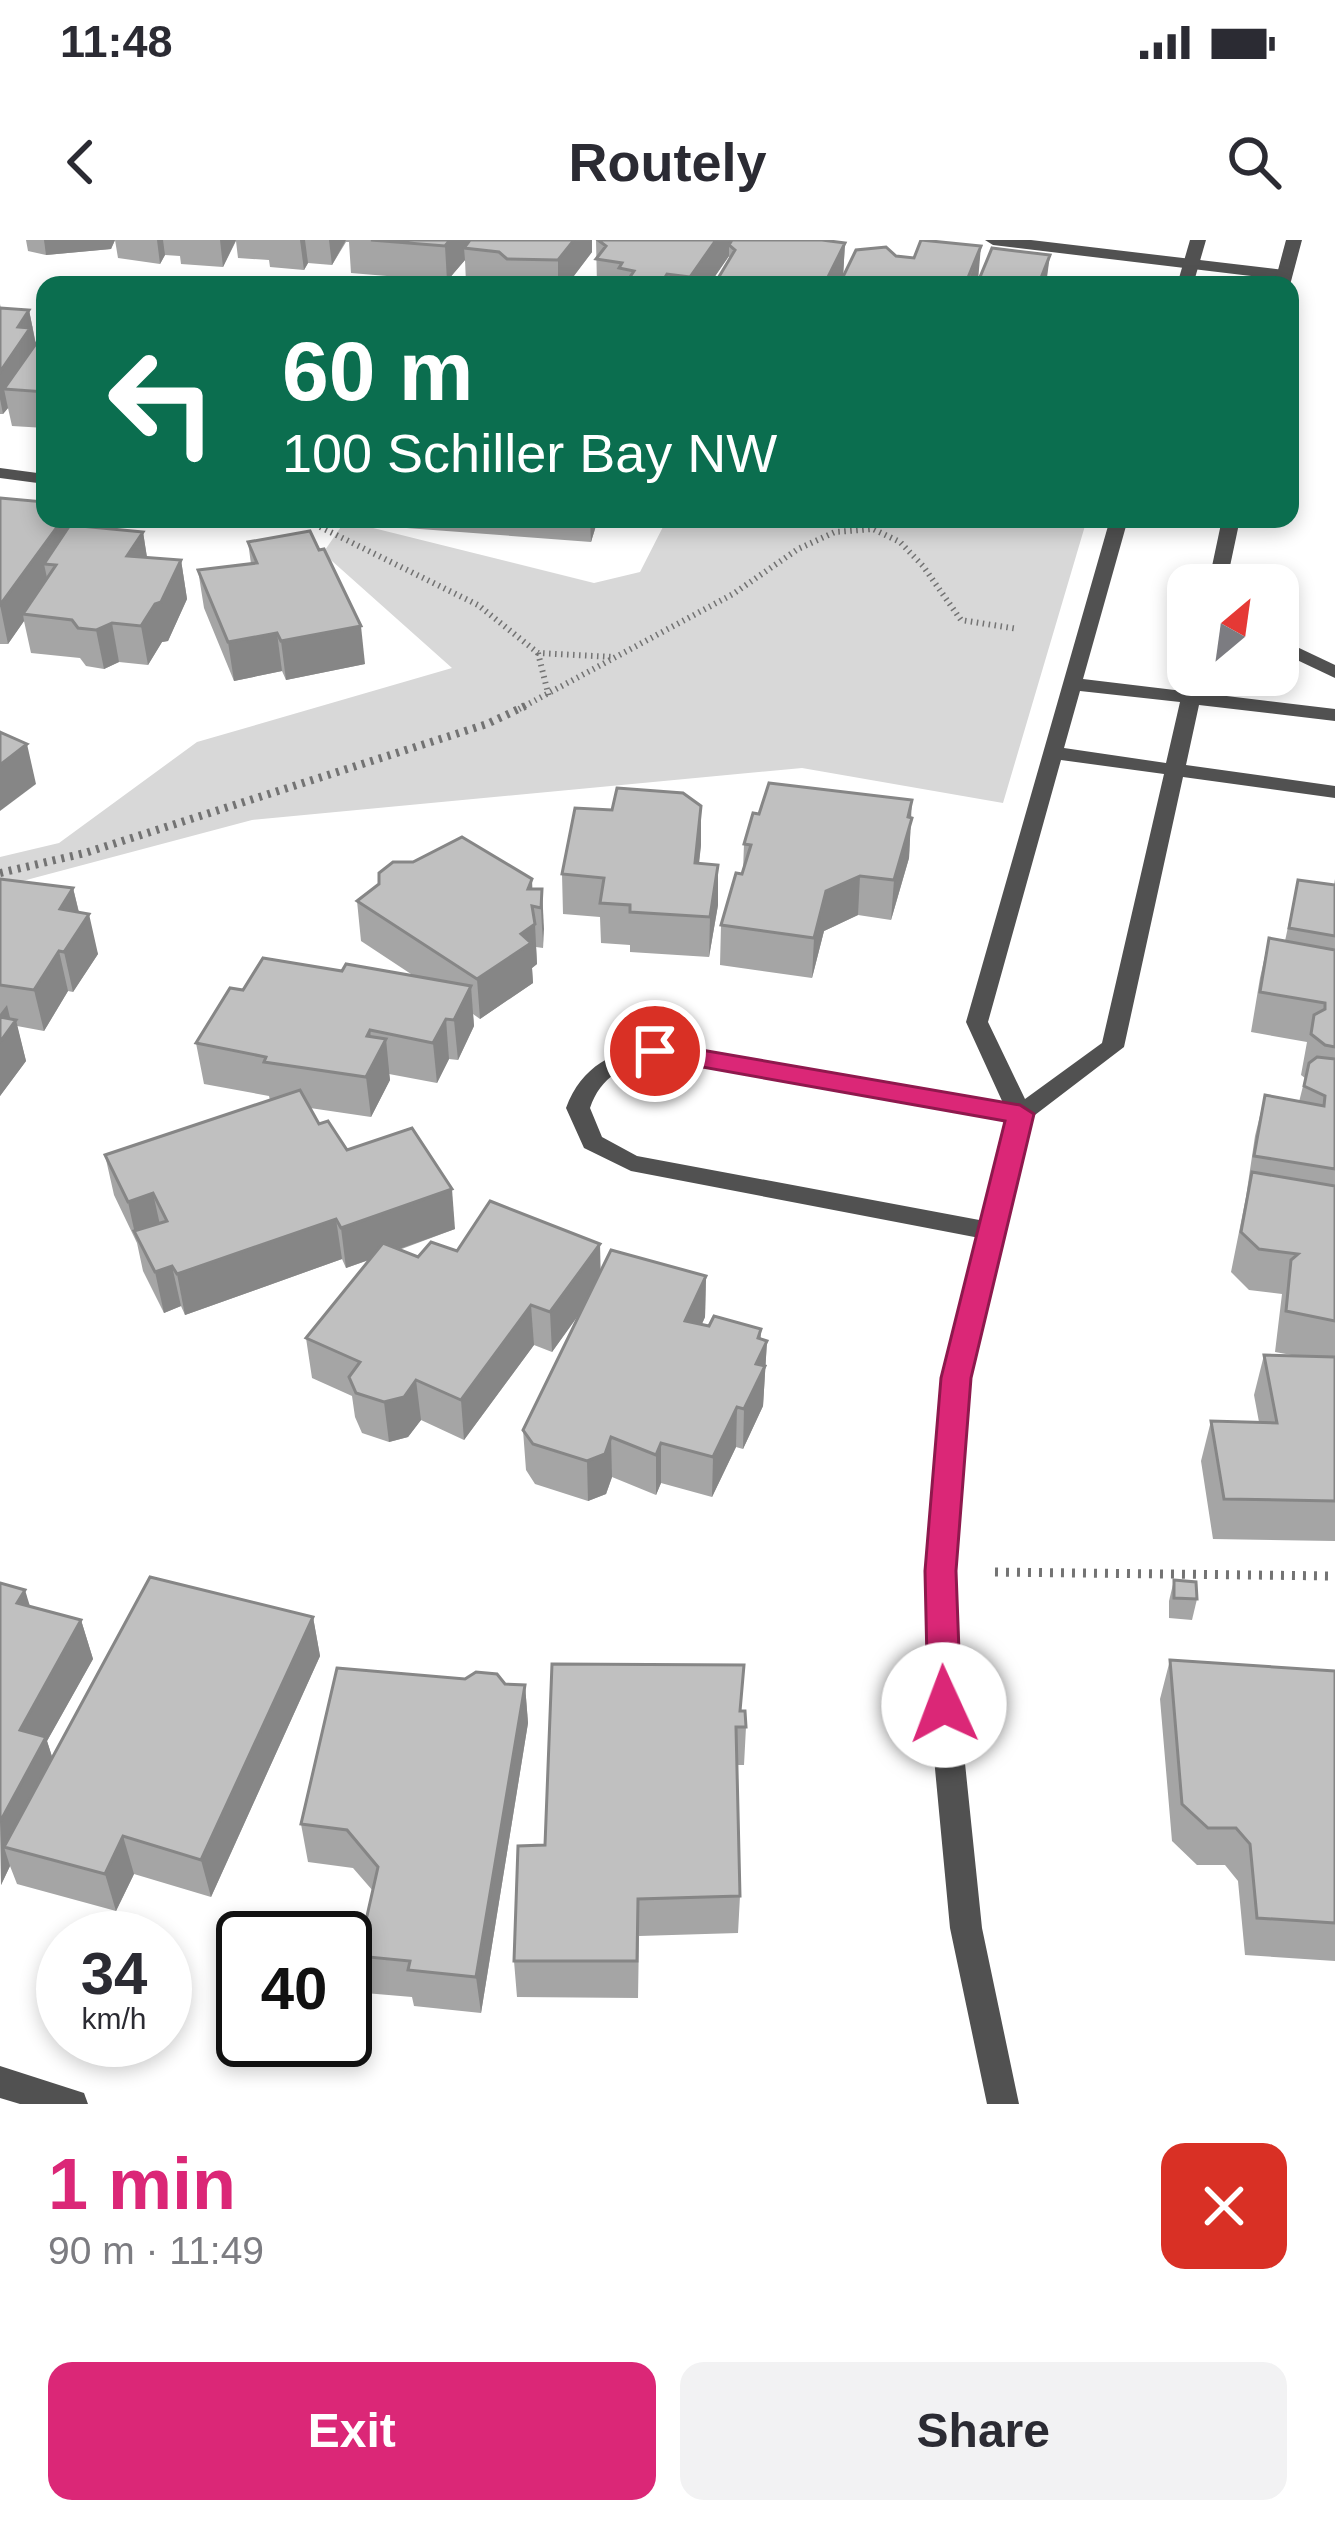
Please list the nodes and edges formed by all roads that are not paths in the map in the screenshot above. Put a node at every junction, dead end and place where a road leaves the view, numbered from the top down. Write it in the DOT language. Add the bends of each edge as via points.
graph roads {
  1 [pos="993,240"];
  2 [pos="1198,240"];
  3 [pos="1294,240"];
  4 [pos="1191,263"];
  5 [pos="1187,276"];
  6 [pos="1261,276"];
  7 [pos="1284,276"];
  8 [pos="0,473"];
  9 [pos="36,478"];
  10 [pos="1117,528"];
  11 [pos="1229,528"];
  12 [pos="1223,564"];
  13 [pos="1299,654"];
  14 [pos="1335,672"];
  15 [pos="1074,684"];
  16 [pos="1191,696"];
  17 [pos="1190,699"];
  18 [pos="1335,716"];
  19 [pos="1054,753"];
  20 [pos="1175,770"];
  21 [pos="1335,792"];
  22 [pos="1020,1114"];
  23 [pos="990,1231"];
  24 [pos="0,2082"];
  25 [pos="72,2104"];
  26 [pos="1003,2104"];
  1 -- 4 [label="street"];
  2 -- 4 [label="street"];
  3 -- 7 [label="street"];
  4 -- 5 [label="street"];
  4 -- 6 [label="street"];
  8 -- 9 [label="street"];
  10 -- 15 [label="street"];
  11 -- 12 [label="street"];
  13 -- 14 [label="street"];
  15 -- 17 [label="street"];
  15 -- 19 [label="street"];
  16 -- 17 [label="street"];
  17 -- 18 [label="street"];
  17 -- 20 [label="street"];
  19 -- 20 [label="street"];
  19 -- 22 [label="street" via="976,1022"];
  20 -- 21 [label="street"];
  20 -- 22 [label="street" via="1113,1047"];
  22 -- 23 [label="street"];
  22 -- 23 [label="street" via="655,1051 610,1064 578,1108 592,1142 631,1163"];
  23 -- 26 [label="street" via="956,1378 940,1571 966,1928"];
  24 -- 25 [label="street"];
}
